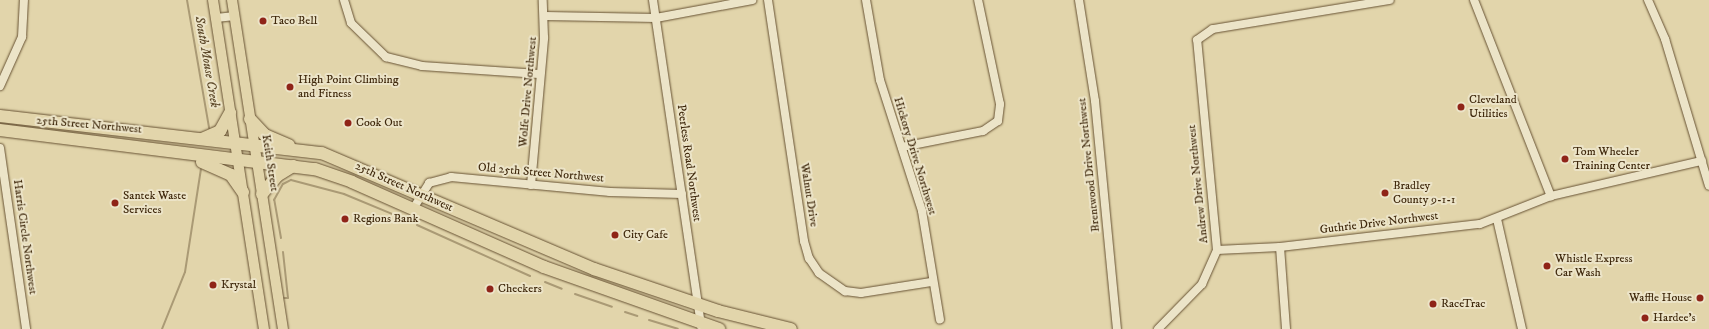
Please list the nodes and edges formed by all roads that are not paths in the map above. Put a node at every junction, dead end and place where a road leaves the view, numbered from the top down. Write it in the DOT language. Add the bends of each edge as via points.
graph roads {
  1 [pos="24,0"];
  2 [pos="213,0"];
  3 [pos="232,0"];
  4 [pos="344,0"];
  5 [pos="542,0"];
  6 [pos="653,0"];
  7 [pos="752,0"];
  8 [pos="768,0"];
  9 [pos="866,0"];
  10 [pos="978,0"];
  11 [pos="1079,0"];
  12 [pos="1390,0"];
  13 [pos="1474,0"];
  14 [pos="1648,0"];
  15 [pos="235,16"];
  16 [pos="545,16"];
  17 [pos="216,18"];
  18 [pos="656,18"];
  19 [pos="539,74"];
  20 [pos="0,86"];
  21 [pos="230,113"];
  22 [pos="0,116"];
  23 [pos="250,119"];
  24 [pos="0,130"];
  25 [pos="202,139"];
  26 [pos="235,144"];
  27 [pos="254,146"];
  28 [pos="902,146"];
  29 [pos="0,148"];
  30 [pos="293,148"];
  31 [pos="166,152"];
  32 [pos="238,160"];
  33 [pos="1702,161"];
  34 [pos="257,162"];
  35 [pos="294,166"];
  36 [pos="531,185"];
  37 [pos="1709,186"];
  38 [pos="243,192"];
  39 [pos="262,194"];
  40 [pos="421,194"];
  41 [pos="682,194"];
  42 [pos="1551,196"];
  43 [pos="413,209"];
  44 [pos="1497,219"];
  45 [pos="1280,247"];
  46 [pos="1217,250"];
  47 [pos="931,282"];
  48 [pos="698,304"];
  49 [pos="940,320"];
  50 [pos="702,327"];
  51 [pos="26,329"];
  52 [pos="264,329"];
  53 [pos="283,329"];
  54 [pos="719,329"];
  55 [pos="791,329"];
  56 [pos="1117,329"];
  57 [pos="1158,329"];
  58 [pos="1286,329"];
  59 [pos="1522,329"];
  1 -- 20 [label="street" via="22,37"];
  2 -- 17 [label="main road"];
  3 -- 15 [label="main road, Keith Street"];
  4 -- 19 [label="street" via="351,23 386,57 422,66"];
  5 -- 16 [label="street, Wolfe Drive Northwest"];
  6 -- 18 [label="street, Peerless Road Northwest"];
  7 -- 18 [label="street"];
  8 -- 47 [label="street, Walnut Drive" via="804,241 810,258 819,273 845,291 861,293"];
  9 -- 28 [label="street, Hickory Drive Northwest" via="880,80"];
  10 -- 28 [label="street" via="1000,104 998,121 983,131"];
  11 -- 56 [label="street, Brentwood Drive Northwest" via="1095,101"];
  12 -- 46 [label="street, Andrew Drive Northwest" via="1213,29 1197,40"];
  13 -- 42 [label="street"];
  14 -- 33 [label="street" via="1665,39"];
  15 -- 17 [label="street"];
  15 -- 23 [label="main road, Keith Street"];
  16 -- 18 [label="street"];
  16 -- 19 [label="street, Wolfe Drive Northwest"];
  17 -- 21 [label="main road"];
  18 -- 41 [label="street, Peerless Road Northwest"];
  19 -- 36 [label="street, Wolfe Drive Northwest"];
  21 -- 25 [label="highway" via="220,131"];
  21 -- 26 [label="main road"];
  22 -- 25 [label="highway, 25th Street Northwest"];
  23 -- 27 [label="main road, Keith Street"];
  23 -- 30 [label="highway" via="265,135"];
  24 -- 31 [label="highway, 25th Street Northwest"];
  25 -- 26 [label="highway, 25th Street Northwest"];
  26 -- 27 [label="highway, 25th Street Northwest"];
  26 -- 32 [label="main road"];
  27 -- 30 [label="highway, 25th Street Northwest"];
  27 -- 34 [label="main road, Keith Street"];
  28 -- 47 [label="street, Hickory Drive Northwest" via="922,211"];
  29 -- 51 [label="street, Harris Circle Northwest"];
  30 -- 40 [label="highway, 25th Street Northwest" via="333,156"];
  31 -- 32 [label="highway, 25th Street Northwest"];
  31 -- 38 [label="highway" via="215,165 231,175"];
  32 -- 34 [label="highway, 25th Street Northwest"];
  32 -- 38 [label="main road"];
  33 -- 37 [label="street"];
  33 -- 42 [label="street, Guthrie Drive Northwest"];
  34 -- 35 [label="highway, 25th Street Northwest"];
  34 -- 39 [label="main road, Keith Street"];
  35 -- 39 [label="highway" via="277,176"];
  35 -- 43 [label="highway, 25th Street Northwest" via="352,182"];
  36 -- 40 [label="street, Old 25th Street Northwest" via="451,177 429,183"];
  36 -- 41 [label="street, Old 25th Street Northwest"];
  38 -- 52 [label="main road"];
  39 -- 53 [label="main road, Keith Street"];
  40 -- 43 [label="street, Old 25th Street Northwest"];
  40 -- 48 [label="highway, 25th Street Northwest" via="574,261"];
  41 -- 48 [label="street, Peerless Road Northwest"];
  42 -- 44 [label="street, Guthrie Drive Northwest"];
  43 -- 50 [label="highway, 25th Street Northwest" via="544,267"];
  44 -- 45 [label="street, Guthrie Drive Northwest"];
  44 -- 59 [label="street"];
  45 -- 46 [label="street, Guthrie Drive Northwest"];
  45 -- 58 [label="street"];
  46 -- 57 [label="street, Andrew Drive Northwest" via="1202,284"];
  47 -- 49 [label="street, Hickory Drive Northwest"];
  48 -- 50 [label="street, Peerless Road Northwest"];
  48 -- 55 [label="highway, 25th Street Northwest"];
  50 -- 54 [label="highway, 25th Street Northwest"];
}
